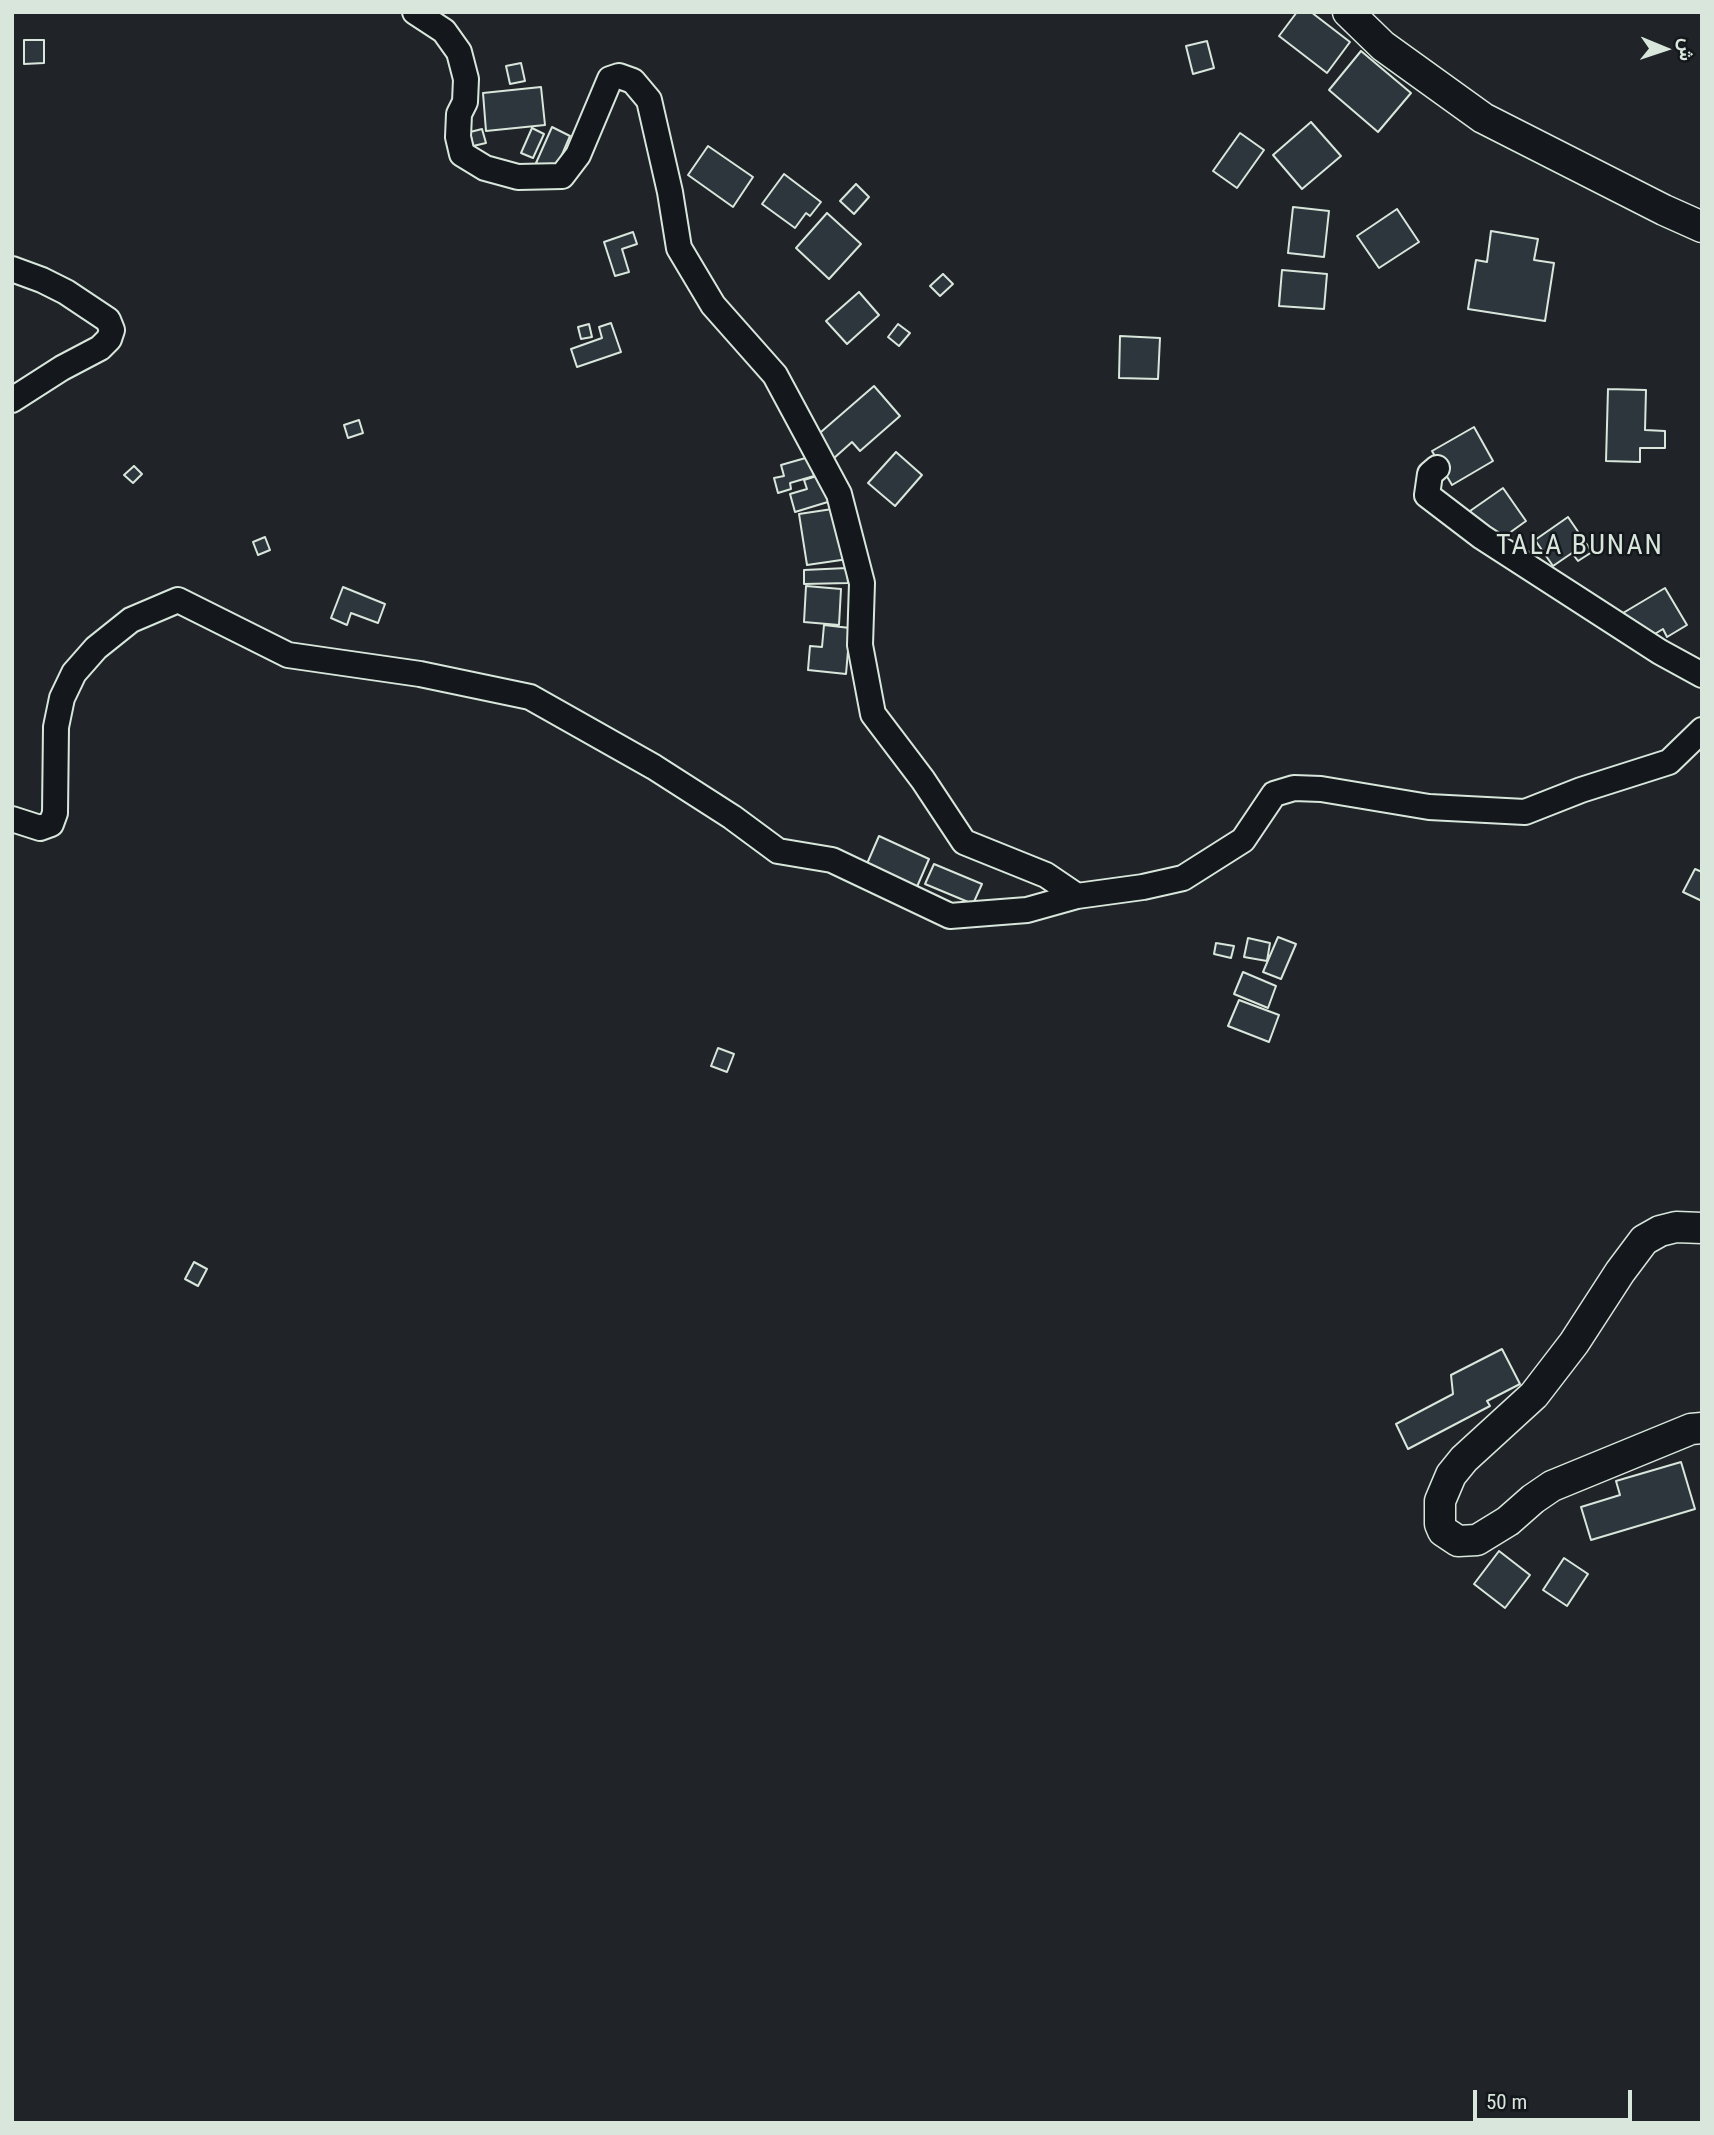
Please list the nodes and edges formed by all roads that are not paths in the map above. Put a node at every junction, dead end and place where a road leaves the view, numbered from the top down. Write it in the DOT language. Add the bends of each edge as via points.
graph roads {
  1 [pos="415,12"];
  2 [pos="1348,12"];
  3 [pos="1702,227"];
  4 [pos="12,269"];
  5 [pos="12,400"];
  6 [pos="1437,468"];
  7 [pos="1702,675"];
  8 [pos="1702,730"];
  9 [pos="12,819"];
  10 [pos="1077,896"];
  11 [pos="1702,1228"];
  12 [pos="1702,1428"];
  1 -- 10 [label="street" via="444,31 460,52 466,79 465,102 459,114 461,154 485,168 518,177 562,176 578,155 610,79 626,78 649,100 679,247 713,305 775,374 839,494 862,583 860,645 873,714 964,842 1046,875"];
  2 -- 3 [label="main road" via="1384,46 1483,118"];
  4 -- 5 [label="street" via="66,292 108,320 112,330 100,348"];
  6 -- 7 [label="street" via="1430,474 1427,495 1492,544"];
  8 -- 10 [label="street" via="1669,762 1525,812 1429,807 1294,788 1274,794 1243,840 1183,878"];
  9 -- 10 [label="street" via="40,828 51,824 55,813 55,727 74,673 131,620 178,600 288,655 420,674 530,697 654,767 778,851 832,860 950,916 1027,910"];
  11 -- 12 [label="main road" via="1676,1227 1644,1240 1534,1395 1451,1475 1440,1501 1440,1524 1458,1541 1477,1539 1552,1486"];
}
